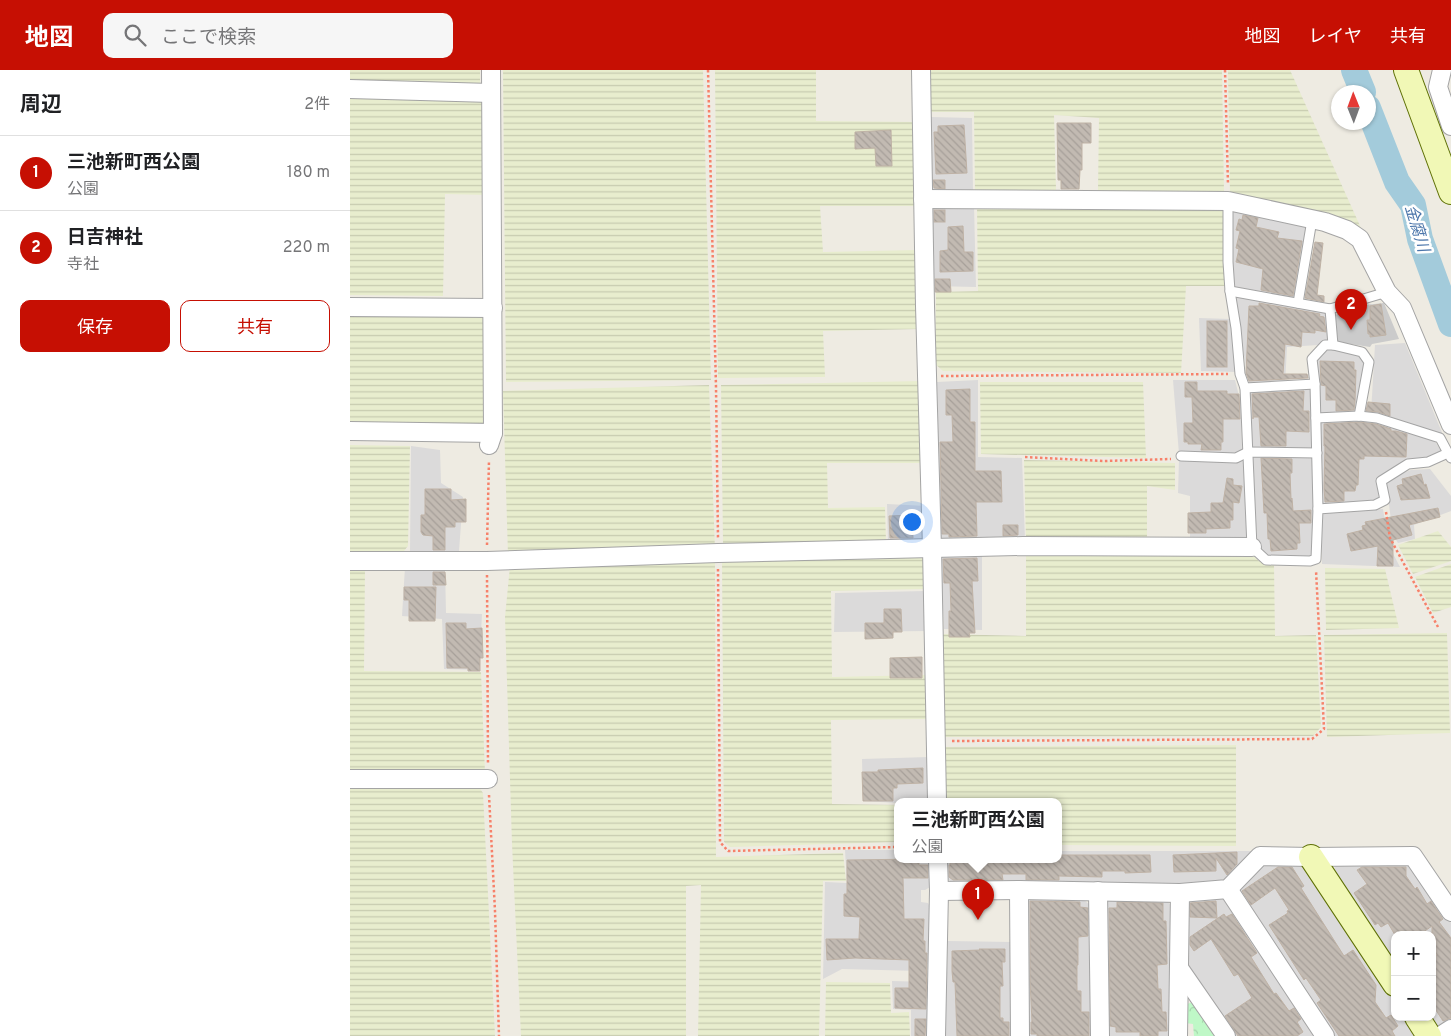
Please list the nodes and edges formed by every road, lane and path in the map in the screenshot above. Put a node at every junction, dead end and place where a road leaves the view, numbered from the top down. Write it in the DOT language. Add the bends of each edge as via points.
graph roads {
  1 [pos="491,70"];
  2 [pos="708,70"];
  3 [pos="921,70"];
  4 [pos="1226,70"];
  5 [pos="1406,70"];
  6 [pos="1442,70"];
  7 [pos="350,89"];
  8 [pos="491,93"];
  9 [pos="1450,119"];
  10 [pos="1451,192"];
  11 [pos="923,199"];
  12 [pos="1228,201"];
  13 [pos="1312,220"];
  14 [pos="1230,291"];
  15 [pos="1387,292"];
  16 [pos="1298,303"];
  17 [pos="350,307"];
  18 [pos="493,308"];
  19 [pos="1330,309"];
  20 [pos="1333,345"];
  21 [pos="1240,374"];
  22 [pos="927,376"];
  23 [pos="1315,384"];
  24 [pos="1244,388"];
  25 [pos="1359,416"];
  26 [pos="1316,418"];
  27 [pos="1451,425"];
  28 [pos="350,431"];
  29 [pos="491,439"];
  30 [pos="1248,452"];
  31 [pos="1317,453"];
  32 [pos="1181,456"];
  33 [pos="1450,456"];
  34 [pos="1025,457"];
  35 [pos="1385,500"];
  36 [pos="1318,509"];
  37 [pos="1252,546"];
  38 [pos="932,548"];
  39 [pos="718,553"];
  40 [pos="1316,559"];
  41 [pos="350,561"];
  42 [pos="487,561"];
  43 [pos="1438,627"];
  44 [pos="935,741"];
  45 [pos="350,779"];
  46 [pos="488,779"];
  47 [pos="937,798"];
  48 [pos="894,847"];
  49 [pos="1311,858"];
  50 [pos="938,863"];
  51 [pos="1228,889"];
  52 [pos="1020,890"];
  53 [pos="939,891"];
  54 [pos="1098,891"];
  55 [pos="1180,892"];
  56 [pos="1451,912"];
  57 [pos="1179,968"];
  58 [pos="1391,978"];
  59 [pos="1420,1021"];
  60 [pos="1451,1029"];
  61 [pos="499,1036"];
  62 [pos="936,1036"];
  63 [pos="1020,1036"];
  64 [pos="1100,1036"];
  65 [pos="1178,1036"];
  66 [pos="1226,1036"];
  67 [pos="1325,1036"];
  68 [pos="1429,1036"];
  69 [pos="1440,1036"];
  1 -- 8 [label="street"];
  2 -- 39 [label="path"];
  3 -- 11 [label="street"];
  4 -- 12 [label="path"];
  5 -- 10 [label="street"];
  6 -- 9 [label="street" via="1438,87"];
  7 -- 8 [label="street"];
  8 -- 18 [label="street"];
  11 -- 12 [label="street"];
  11 -- 22 [label="street"];
  12 -- 13 [label="street"];
  12 -- 14 [label="lane"];
  13 -- 15 [label="street" via="1347,230 1360,239"];
  13 -- 16 [label="lane"];
  14 -- 16 [label="lane"];
  14 -- 21 [label="lane"];
  15 -- 19 [label="lane"];
  15 -- 27 [label="street" via="1402,308"];
  16 -- 19 [label="lane"];
  17 -- 18 [label="street"];
  18 -- 29 [label="street"];
  19 -- 20 [label="lane"];
  20 -- 23 [label="lane" via="1325,345 1312,359"];
  20 -- 25 [label="lane" via="1362,352 1369,362"];
  21 -- 22 [label="path"];
  21 -- 24 [label="lane"];
  22 -- 38 [label="street"];
  23 -- 24 [label="lane"];
  23 -- 26 [label="lane"];
  24 -- 30 [label="lane"];
  25 -- 26 [label="lane"];
  25 -- 33 [label="lane" via="1377,418 1440,438"];
  26 -- 31 [label="lane"];
  28 -- 29 [label="street"];
  29 -- 42 [label="path"];
  30 -- 31 [label="lane"];
  30 -- 32 [label="lane" via="1236,458"];
  30 -- 37 [label="lane"];
  31 -- 36 [label="lane"];
  32 -- 34 [label="path" via="1104,461"];
  33 -- 35 [label="lane" via="1408,464 1381,481"];
  35 -- 36 [label="lane" via="1375,505"];
  35 -- 43 [label="path" via="1390,538"];
  36 -- 40 [label="lane"];
  37 -- 38 [label="street"];
  37 -- 40 [label="lane" via="1266,560"];
  38 -- 39 [label="street"];
  38 -- 44 [label="street"];
  39 -- 42 [label="street"];
  39 -- 48 [label="path" via="720,842 728,851"];
  40 -- 44 [label="path" via="1324,729 1312,739"];
  41 -- 42 [label="street"];
  42 -- 46 [label="path"];
  44 -- 47 [label="street"];
  45 -- 46 [label="street"];
  46 -- 61 [label="path"];
  49 -- 51 [label="street" via="1260,856"];
  49 -- 56 [label="street" via="1413,856"];
  49 -- 58 [label="street"];
  50 -- 53 [label="street"];
  51 -- 55 [label="street"];
  51 -- 67 [label="street"];
  52 -- 53 [label="street"];
  52 -- 54 [label="street"];
  52 -- 63 [label="street"];
  53 -- 62 [label="street"];
  54 -- 55 [label="street"];
  54 -- 64 [label="street"];
  55 -- 57 [label="street"];
  57 -- 65 [label="street"];
  57 -- 66 [label="street"];
  59 -- 68 [label="street"];
  60 -- 69 [label="street"];
}
